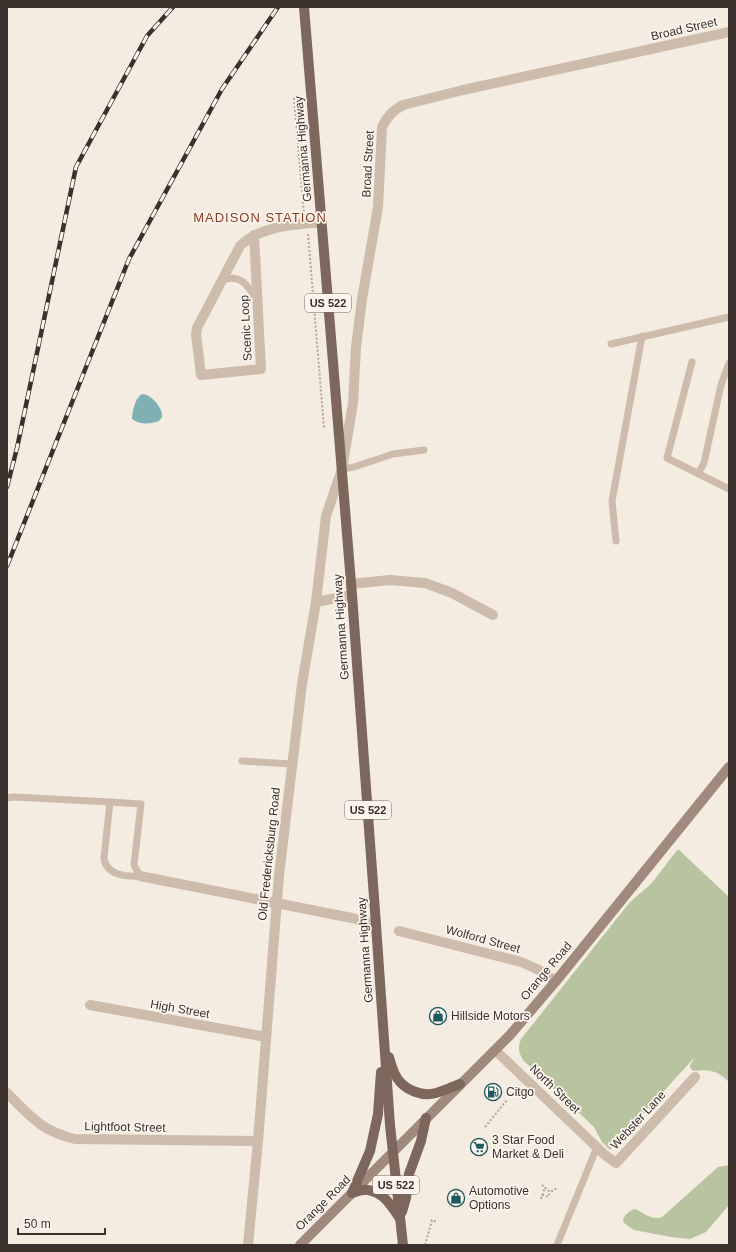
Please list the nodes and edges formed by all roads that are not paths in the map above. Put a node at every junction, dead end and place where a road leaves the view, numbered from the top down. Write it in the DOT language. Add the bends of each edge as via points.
graph roads {
  1 [pos="304,7"];
  2 [pos="729,32"];
  3 [pos="322,222"];
  4 [pos="254,235"];
  5 [pos="222,281"];
  6 [pos="258,302"];
  7 [pos="729,317"];
  8 [pos="642,336"];
  9 [pos="611,344"];
  10 [pos="692,362"];
  11 [pos="729,363"];
  12 [pos="424,450"];
  13 [pos="342,469"];
  14 [pos="698,474"];
  15 [pos="729,489"];
  16 [pos="616,541"];
  17 [pos="351,584"];
  18 [pos="352,595"];
  19 [pos="316,602"];
  20 [pos="493,615"];
  21 [pos="242,761"];
  22 [pos="292,764"];
  23 [pos="729,767"];
  24 [pos="7,798"];
  25 [pos="110,802"];
  26 [pos="140,876"];
  27 [pos="276,903"];
  28 [pos="376,924"];
  29 [pos="399,931"];
  30 [pos="556,981"];
  31 [pos="90,1005"];
  32 [pos="384,1036"];
  33 [pos="266,1037"];
  34 [pos="495,1050"];
  35 [pos="695,1077"];
  36 [pos="460,1084"];
  37 [pos="7,1093"];
  38 [pos="426,1118"];
  39 [pos="258,1141"];
  40 [pos="597,1147"];
  41 [pos="392,1151"];
  42 [pos="352,1193"];
  43 [pos="400,1218"];
  44 [pos="248,1245"];
  45 [pos="300,1245"];
  46 [pos="403,1245"];
  47 [pos="557,1245"];
  1 -- 3 [label="main road, Germanna Highway / US 522"];
  2 -- 13 [label="street, Broad Street" via="418,101 403,105 387,117 382,128 378,207 362,299 356,347 354,396"];
  3 -- 4 [label="street, Scenic Loop" via="268,229"];
  3 -- 13 [label="main road, Germanna Highway / US 522"];
  4 -- 5 [label="street, Scenic Loop" via="240,246"];
  4 -- 6 [label="street, Scenic Loop"];
  5 -- 6 [label="lane" via="233,277 242,281"];
  5 -- 6 [label="street, Scenic Loop" via="196,331 201,375 262,369"];
  7 -- 8 [label="lane"];
  8 -- 9 [label="lane"];
  8 -- 16 [label="lane" via="612,501"];
  10 -- 14 [label="lane" via="667,458"];
  11 -- 14 [label="lane" via="721,385 704,463"];
  12 -- 13 [label="lane" via="393,454"];
  13 -- 17 [label="main road, Germanna Highway / US 522"];
  13 -- 19 [label="street, Old Fredericksburg Road" via="326,516"];
  14 -- 15 [label="lane"];
  17 -- 18 [label="main road, Germanna Highway / US 522"];
  17 -- 20 [label="street" via="390,580 425,583 452,593"];
  18 -- 19 [label="street"];
  18 -- 28 [label="main road, Germanna Highway / US 522"];
  19 -- 22 [label="street, Old Fredericksburg Road"];
  21 -- 22 [label="lane"];
  22 -- 27 [label="street, Old Fredericksburg Road"];
  23 -- 30 [label="main road, Orange Road"];
  24 -- 25 [label="lane"];
  25 -- 26 [label="lane" via="104,862 113,872 126,876"];
  25 -- 26 [label="lane" via="141,804 134,865"];
  26 -- 27 [label="street"];
  27 -- 28 [label="street"];
  27 -- 33 [label="street, Old Fredericksburg Road"];
  28 -- 32 [label="main road, Germanna Highway / US 522"];
  29 -- 30 [label="street, Wolford Street" via="520,962"];
  30 -- 34 [label="main road, Orange Road"];
  31 -- 33 [label="street, High Street"];
  32 -- 36 [label="main road" via="393,1069 405,1087 415,1092 434,1094"];
  32 -- 41 [label="main road, Germanna Highway / US 522"];
  32 -- 42 [label="main road" via="375,1132 370,1151"];
  33 -- 39 [label="street, Old Fredericksburg Road"];
  34 -- 36 [label="main road, Orange Road"];
  34 -- 40 [label="street, North Street"];
  35 -- 40 [label="street, Webster Lane" via="616,1163"];
  36 -- 38 [label="main road, Orange Road"];
  37 -- 39 [label="street, Lightfoot Street" via="48,1130 74,1139"];
  38 -- 41 [label="main road, Orange Road"];
  38 -- 43 [label="main road" via="409,1174"];
  39 -- 44 [label="street, Old Fredericksburg Road"];
  40 -- 47 [label="lane"];
  41 -- 42 [label="main road, Orange Road"];
  41 -- 43 [label="main road, Germanna Highway / US 522"];
  42 -- 43 [label="main road" via="367,1190 377,1193"];
  42 -- 45 [label="main road, Orange Road"];
  43 -- 46 [label="main road, Germanna Highway / US 522"];
}
